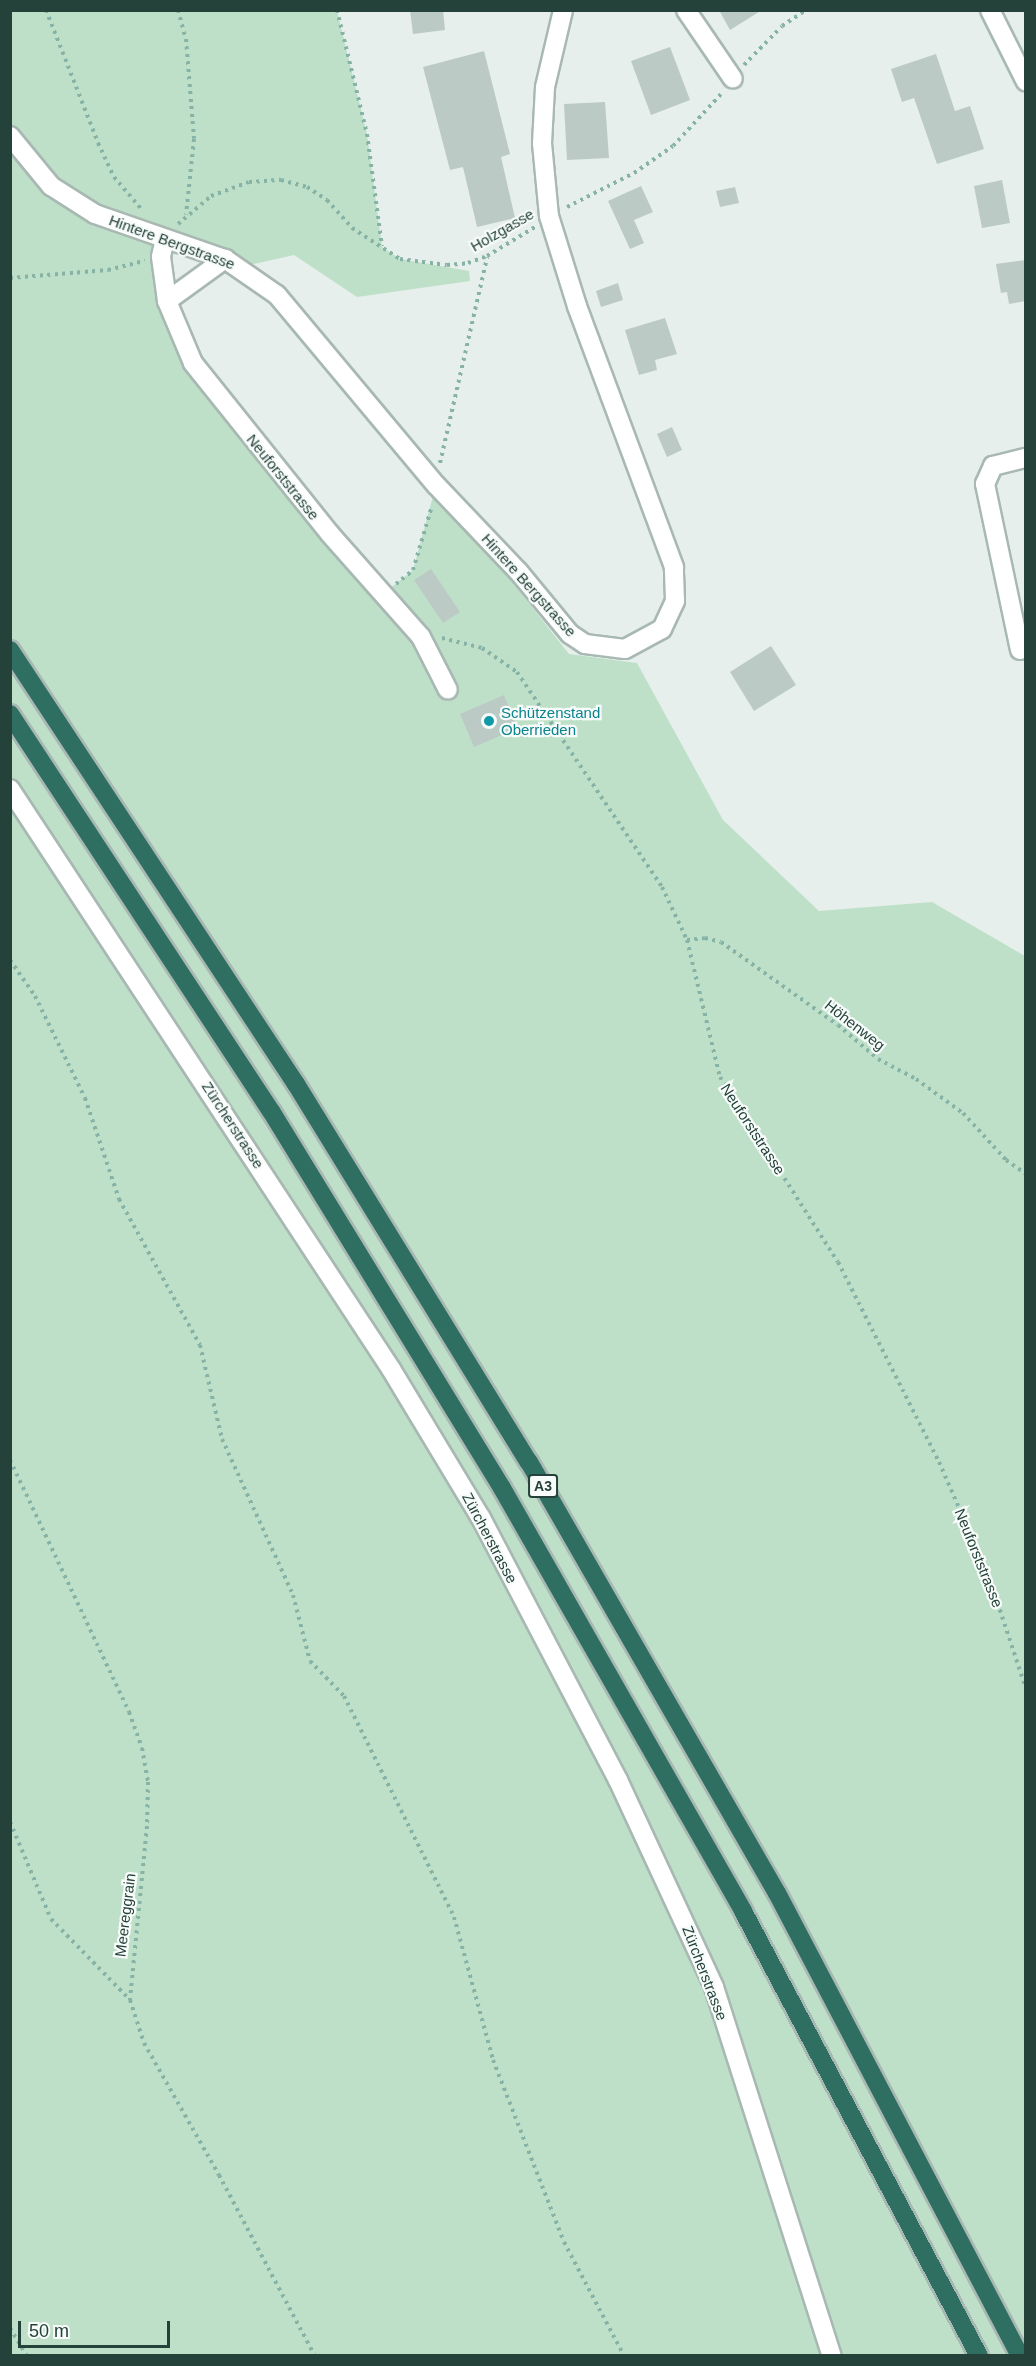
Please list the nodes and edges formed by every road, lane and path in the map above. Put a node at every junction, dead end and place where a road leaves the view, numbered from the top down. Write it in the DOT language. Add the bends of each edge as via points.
graph roads {
  1 [pos="46,10"];
  2 [pos="178,10"];
  3 [pos="337,10"];
  4 [pos="563,10"];
  5 [pos="686,10"];
  6 [pos="990,10"];
  7 [pos="733,79"];
  8 [pos="1026,82"];
  9 [pos="10,136"];
  10 [pos="634,173"];
  11 [pos="143,211"];
  12 [pos="186,215"];
  13 [pos="549,216"];
  14 [pos="165,239"];
  15 [pos="382,247"];
  16 [pos="488,256"];
  17 [pos="161,257"];
  18 [pos="225,259"];
  19 [pos="10,278"];
  20 [pos="167,301"];
  21 [pos="1023,462"];
  22 [pos="436,485"];
  23 [pos="413,570"];
  24 [pos="422,637"];
  25 [pos="10,650"];
  26 [pos="1020,650"];
  27 [pos="448,690"];
  28 [pos="10,714"];
  29 [pos="10,789"];
  30 [pos="687,940"];
  31 [pos="10,960"];
  32 [pos="1026,1174"];
  33 [pos="10,1460"];
  34 [pos="1026,1689"];
  35 [pos="10,1822"];
  36 [pos="130,2000"];
  37 [pos="10,2328"];
  38 [pos="27,2355"];
  39 [pos="315,2355"];
  40 [pos="624,2355"];
  41 [pos="832,2355"];
  42 [pos="979,2355"];
  43 [pos="1020,2355"];
  1 -- 11 [label="path" via="114,177"];
  2 -- 12 [label="path" via="186,39 194,139"];
  3 -- 15 [label="path" via="367,134"];
  4 -- 13 [label="street, Hintere Bergstrasse" via="545,87 542,143"];
  5 -- 7 [label="street"];
  6 -- 8 [label="street"];
  9 -- 14 [label="street, Hintere Bergstrasse" via="51,186 95,214"];
  10 -- 13 [label="path, Holzgasse"];
  12 -- 14 [label="path, Holzgasse"];
  12 -- 15 [label="path, Holzgasse" via="211,196 249,182 281,180 307,187 327,200 352,228"];
  13 -- 16 [label="path, Holzgasse"];
  13 -- 22 [label="street, Hintere Bergstrasse" via="577,306 674,567 675,601 662,629 625,649 585,644 570,634 518,571"];
  14 -- 17 [label="street, Neuforststrasse"];
  14 -- 18 [label="street, Hintere Bergstrasse"];
  15 -- 16 [label="path, Holzgasse" via="400,259 447,265"];
  16 -- 22 [label="path"];
  17 -- 19 [label="path" via="108,270"];
  17 -- 20 [label="street, Neuforststrasse"];
  18 -- 20 [label="street"];
  18 -- 22 [label="street, Hintere Bergstrasse" via="277,295"];
  20 -- 24 [label="street, Neuforststrasse" via="193,363 214,392 330,534"];
  21 -- 26 [label="street" via="993,466 985,484"];
  22 -- 23 [label="path"];
  24 -- 27 [label="street, Neuforststrasse"];
  24 -- 30 [label="path, Neuforststrasse" via="446,638 482,648 517,672 662,887"];
  25 -- 43 [label="highway, A3" via="290,1074 529,1462 777,1893"];
  28 -- 42 [label="highway, A3" via="277,1121 502,1488 743,1911"];
  29 -- 41 [label="street, Zürcherstrasse" via="391,1369 481,1518 618,1780 714,1987"];
  30 -- 32 [label="path, Höhenweg" via="721,942 838,1025 878,1059 916,1079 963,1113 1006,1160"];
  30 -- 34 [label="path, Neuforststrasse" via="720,1077 838,1262 939,1462 987,1574"];
  31 -- 40 [label="path" via="35,996 85,1098 119,1199 200,1344 222,1439 293,1595 310,1661 344,1696 454,1917 501,2081 564,2242"];
  33 -- 36 [label="path, Meereggrain" via="129,1712 142,1748 148,1782 147,1826"];
  35 -- 36 [label="path" via="51,1919"];
  36 -- 39 [label="path, Meereggrain" via="144,2043"];
  37 -- 38 [label="path"];
}
